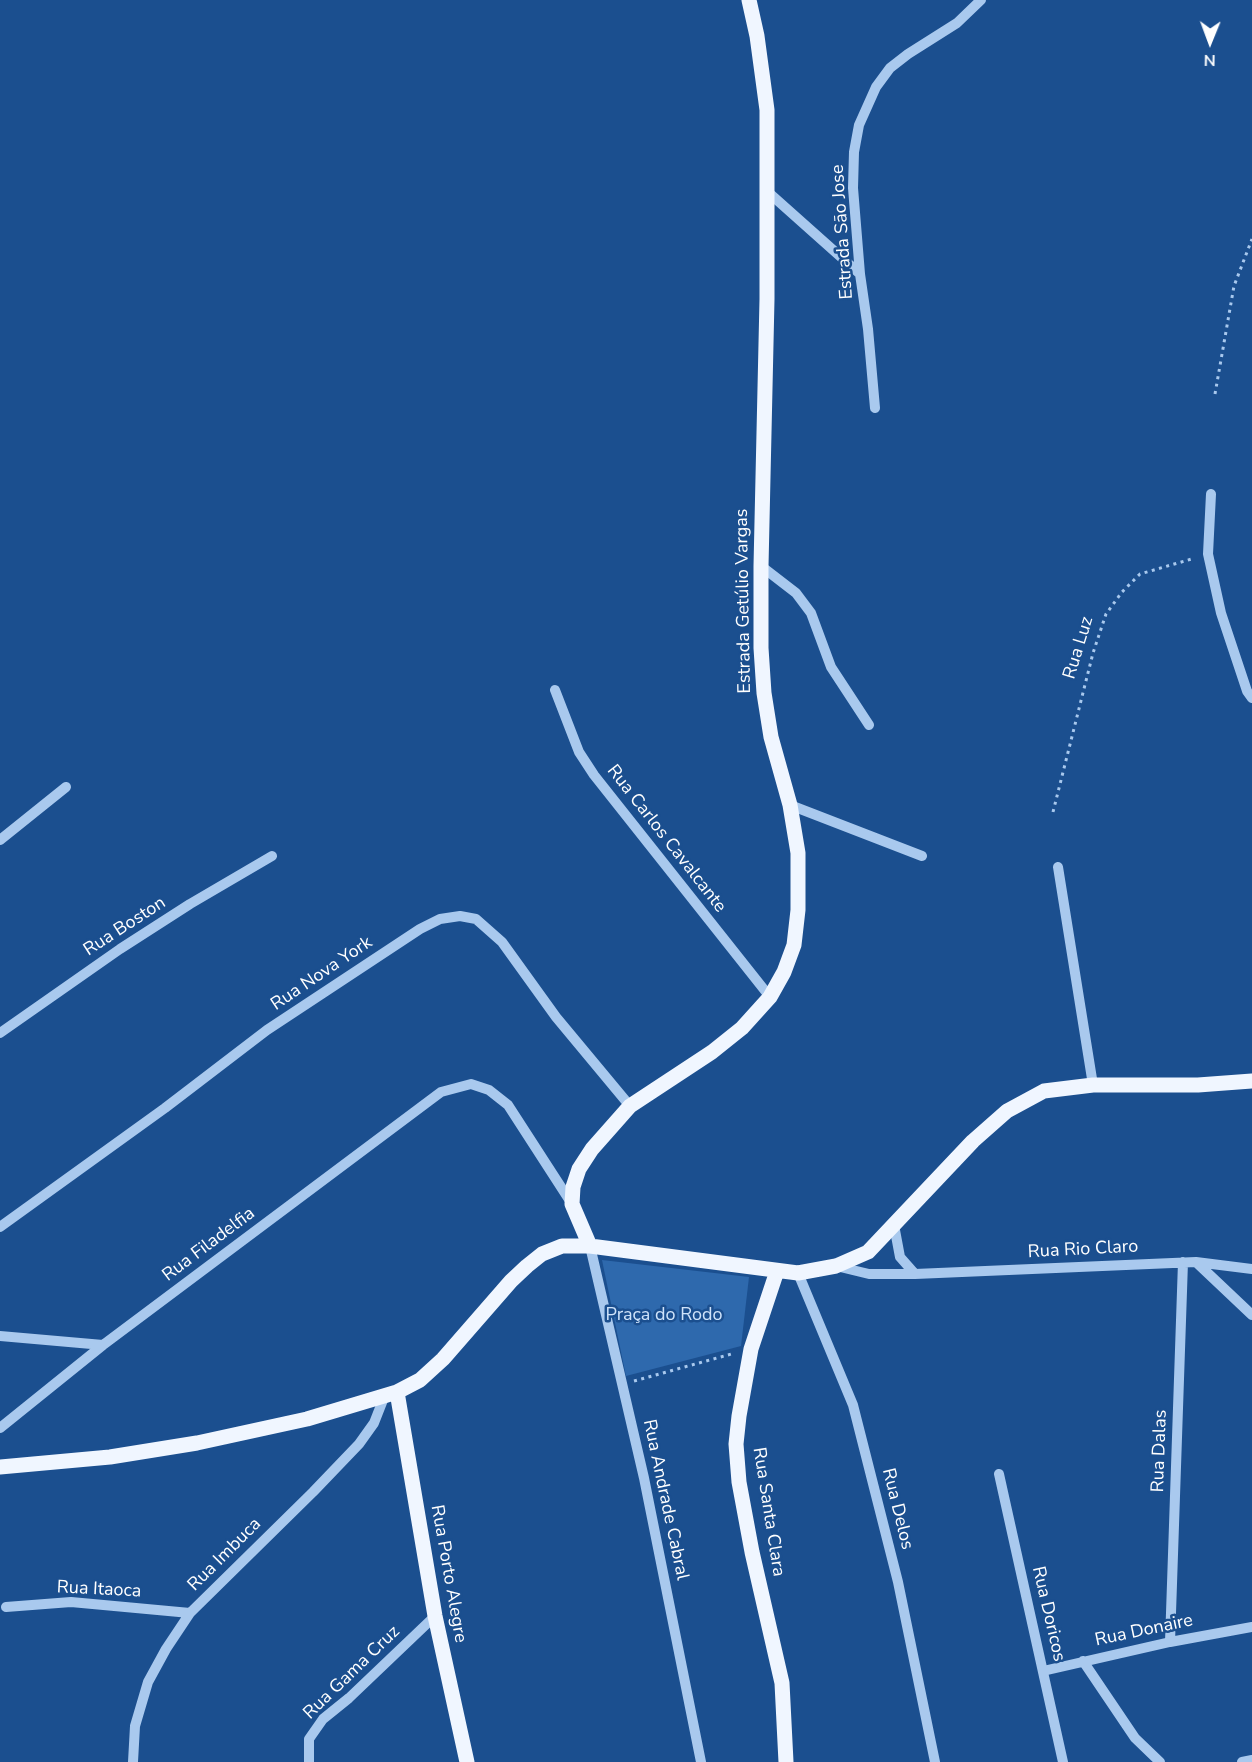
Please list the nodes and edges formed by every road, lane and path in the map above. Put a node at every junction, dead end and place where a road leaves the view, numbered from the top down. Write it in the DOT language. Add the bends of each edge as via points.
graph roads {
  1 [pos="749,0"];
  2 [pos="981,0"];
  3 [pos="768,192"];
  4 [pos="1252,239"];
  5 [pos="860,274"];
  6 [pos="1215,394"];
  7 [pos="875,408"];
  8 [pos="1211,494"];
  9 [pos="1208,554"];
  10 [pos="760,566"];
  11 [pos="555,690"];
  12 [pos="1252,698"];
  13 [pos="869,725"];
  14 [pos="66,787"];
  15 [pos="790,805"];
  16 [pos="1053,812"];
  17 [pos="0,840"];
  18 [pos="272,856"];
  19 [pos="922,856"];
  20 [pos="1058,867"];
  21 [pos="770,997"];
  22 [pos="0,1033"];
  23 [pos="1252,1081"];
  24 [pos="1093,1085"];
  25 [pos="630,1106"];
  26 [pos="572,1204"];
  27 [pos="894,1225"];
  28 [pos="0,1227"];
  29 [pos="590,1245"];
  30 [pos="1183,1262"];
  31 [pos="1196,1262"];
  32 [pos="836,1266"];
  33 [pos="1252,1269"];
  34 [pos="777,1271"];
  35 [pos="798,1273"];
  36 [pos="915,1274"];
  37 [pos="1252,1316"];
  38 [pos="0,1336"];
  39 [pos="103,1345"];
  40 [pos="751,1349"];
  41 [pos="622,1384"];
  42 [pos="391,1394"];
  43 [pos="0,1428"];
  44 [pos="0,1467"];
  45 [pos="999,1474"];
  46 [pos="6,1607"];
  47 [pos="190,1613"];
  48 [pos="435,1616"];
  49 [pos="1252,1627"];
  50 [pos="1170,1642"];
  51 [pos="1083,1661"];
  52 [pos="1043,1671"];
  53 [pos="1252,1760"];
  54 [pos="133,1762"];
  55 [pos="309,1762"];
  56 [pos="467,1762"];
  57 [pos="701,1762"];
  58 [pos="786,1762"];
  59 [pos="934,1762"];
  60 [pos="1063,1762"];
  61 [pos="1160,1762"];
  62 [pos="1242,1762"];
  1 -- 3 [label="main road, Estrada Getúlio Vargas" via="767,110"];
  2 -- 5 [label="street, Estrada Sāo Jose" via="957,24 890,68 876,87 859,125 853,188"];
  3 -- 5 [label="street"];
  3 -- 10 [label="main road, Estrada Getúlio Vargas"];
  4 -- 6 [label="path" via="1234,286"];
  5 -- 7 [label="street, Estrada Sāo Jose"];
  8 -- 9 [label="street"];
  9 -- 12 [label="street" via="1221,613"];
  9 -- 16 [label="path, Rua Luz" via="1140,574 1106,614"];
  10 -- 13 [label="street" via="796,592 810,613 831,667"];
  10 -- 15 [label="main road, Estrada Getúlio Vargas" via="764,693 771,737"];
  11 -- 21 [label="street, Rua Carlos Cavalcante" via="579,752 594,775"];
  14 -- 17 [label="street"];
  15 -- 19 [label="street"];
  15 -- 21 [label="main road, Estrada Getúlio Vargas" via="798,853 798,910 794,945"];
  18 -- 22 [label="street, Rua Boston" via="120,949"];
  20 -- 24 [label="street"];
  21 -- 25 [label="main road, Estrada Getúlio Vargas" via="742,1028 712,1052"];
  23 -- 24 [label="main road"];
  24 -- 27 [label="main road" via="1044,1091 1007,1111 972,1141"];
  25 -- 26 [label="main road, Estrada Getúlio Vargas" via="579,1169"];
  25 -- 28 [label="street, Rua Nova York" via="556,1017 502,942 476,919 440,919 267,1030"];
  26 -- 29 [label="main road"];
  26 -- 39 [label="street, Rua Filadelfia" via="508,1105 489,1090 471,1084 441,1092"];
  27 -- 32 [label="main road" via="868,1252"];
  27 -- 36 [label="street" via="900,1257"];
  29 -- 34 [label="main road"];
  29 -- 41 [label="street, Rua Andrade Cabral"];
  29 -- 42 [label="main road" via="562,1246 542,1254 511,1281 443,1359 420,1380"];
  30 -- 31 [label="street, Rua Rio Claro"];
  30 -- 36 [label="street, Rua Rio Claro"];
  30 -- 50 [label="street, Rua Dalas"];
  31 -- 33 [label="street, Rua Rio Claro"];
  31 -- 37 [label="street"];
  32 -- 35 [label="main road"];
  32 -- 36 [label="street, Rua Rio Claro" via="869,1274"];
  34 -- 35 [label="main road"];
  34 -- 40 [label="main road, Rua Santa Clara"];
  35 -- 59 [label="street, Rua Delos" via="853,1405 898,1582"];
  38 -- 39 [label="street"];
  39 -- 43 [label="street, Rua Filadelfia"];
  40 -- 41 [label="path"];
  40 -- 58 [label="main road, Rua Santa Clara" via="736,1444 739,1482 782,1683"];
  41 -- 57 [label="street, Rua Andrade Cabral"];
  42 -- 44 [label="main road" via="307,1419 197,1443 110,1457"];
  42 -- 47 [label="street, Rua Imbuca" via="359,1444"];
  42 -- 48 [label="main road, Rua Porto Alegre"];
  45 -- 52 [label="street, Rua Doricos"];
  46 -- 47 [label="street, Rua Itaoca" via="71,1602"];
  47 -- 54 [label="street, Rua Imbuca" via="148,1682 135,1726"];
  48 -- 55 [label="street, Rua Gama Cruz" via="322,1719 309,1739"];
  48 -- 56 [label="main road, Rua Porto Alegre"];
  49 -- 50 [label="street, Rua Donaire"];
  50 -- 51 [label="street, Rua Donaire"];
  51 -- 52 [label="street, Rua Donaire"];
  51 -- 61 [label="street" via="1136,1738"];
  52 -- 60 [label="street, Rua Doricos"];
  53 -- 62 [label="street"];
}
